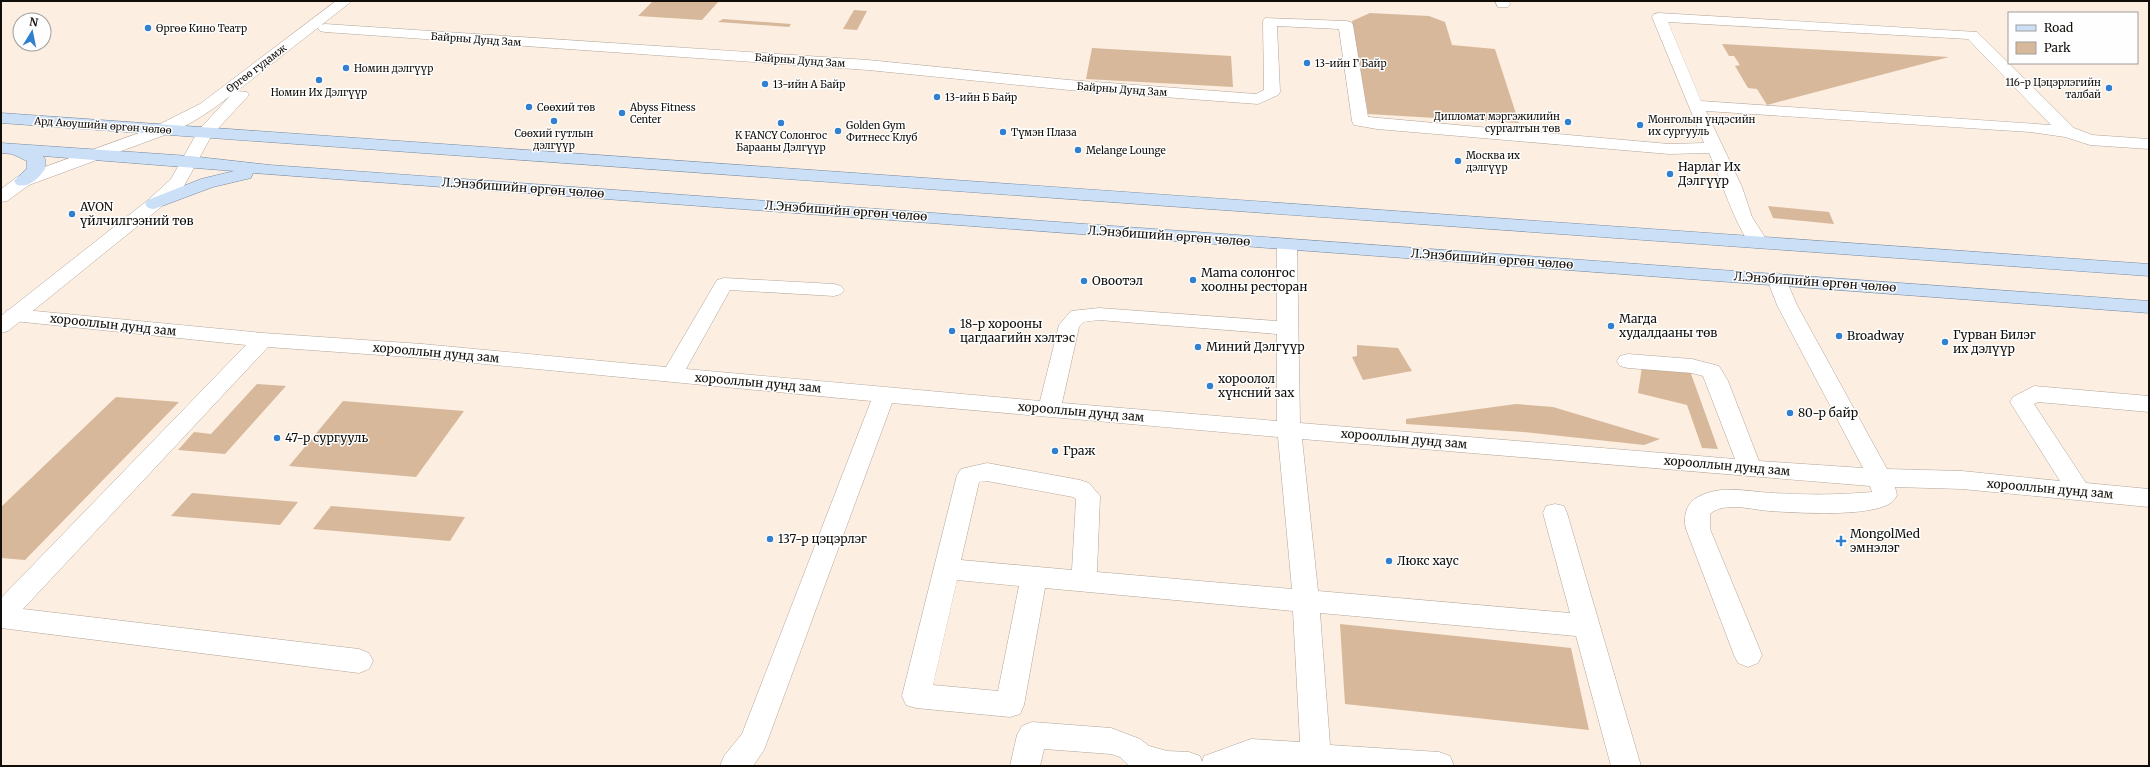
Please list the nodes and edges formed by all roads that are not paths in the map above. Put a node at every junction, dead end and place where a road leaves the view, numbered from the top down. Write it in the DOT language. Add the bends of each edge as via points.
graph roads {
  1 [pos="345,1"];
  2 [pos="360,1"];
  3 [pos="325,28"];
  4 [pos="1695,106"];
  5 [pos="1,118"];
  6 [pos="164,129"];
  7 [pos="206,132"];
  8 [pos="2068,132"];
  9 [pos="2149,144"];
  10 [pos="8,148"];
  11 [pos="1714,148"];
  12 [pos="99,155"];
  13 [pos="190,161"];
  14 [pos="270,170"];
  15 [pos="864,180"];
  16 [pos="24,181"];
  17 [pos="1,197"];
  18 [pos="154,204"];
  19 [pos="840,210"];
  20 [pos="1758,242"];
  21 [pos="1288,245"];
  22 [pos="2149,270"];
  23 [pos="1777,279"];
  24 [pos="834,290"];
  25 [pos="2149,307"];
  26 [pos="8,320"];
  27 [pos="1287,328"];
  28 [pos="263,340"];
  29 [pos="1628,361"];
  30 [pos="672,376"];
  31 [pos="884,395"];
  32 [pos="2149,404"];
  33 [pos="1049,410"];
  34 [pos="1289,429"];
  35 [pos="1750,469"];
  36 [pos="1880,478"];
  37 [pos="2079,491"];
  38 [pos="2149,498"];
  39 [pos="1555,512"];
  40 [pos="946,569"];
  41 [pos="1034,576"];
  42 [pos="1084,581"];
  43 [pos="1306,601"];
  44 [pos="1,616"];
  45 [pos="1587,626"];
  46 [pos="1748,655"];
  47 [pos="359,660"];
  48 [pos="1316,756"];
  49 [pos="735,766"];
  50 [pos="1025,766"];
  51 [pos="1189,766"];
  52 [pos="1215,766"];
  53 [pos="1440,766"];
  54 [pos="1626,766"];
  1 -- 6 [label="street, Өргөө гудамж" via="206,107"];
  2 -- 3 [label="street, Өргөө гудамж"];
  3 -- 7 [label="street, Өргөө гудамж" via="226,109"];
  3 -- 11 [label="street, Байрны Дунд Зам" via="868,65 1069,86 1258,99 1272,92 1270,21 1346,25 1360,121 1669,149"];
  4 -- 8 [label="street" via="2030,127"];
  4 -- 8 [label="street" via="1659,17 1972,35"];
  4 -- 11 [label="street"];
  5 -- 6 [label="main road, Ард Аюушийн өргөн чөлөө"];
  6 -- 7 [label="main road, Ард Аюушийн өргөн чөлөө"];
  6 -- 12 [label="street, Өргөө гудамж"];
  7 -- 13 [label="street, Өргөө гудамж"];
  7 -- 15 [label="main road"];
  8 -- 9 [label="street" via="2090,140"];
  10 -- 12 [label="main road"];
  10 -- 16 [label="main road" via="36,159 36,169"];
  11 -- 20 [label="street" via="1743,217"];
  12 -- 13 [label="main road"];
  12 -- 16 [label="street, Өргөө гудамж"];
  13 -- 14 [label="main road, Л.Энэбишийн өргөн чөлөө"];
  13 -- 18 [label="street, Өргөө гудамж" via="178,182"];
  14 -- 18 [label="main road" via="230,176"];
  14 -- 19 [label="main road, Л.Энэбишийн өргөн чөлөө"];
  15 -- 19 [label="main road" via="840,187 833,194 835,204"];
  15 -- 20 [label="main road"];
  16 -- 17 [label="street, Өргөө гудамж"];
  18 -- 26 [label="street, Өргөө гудамж"];
  19 -- 21 [label="main road, Л.Энэбишийн өргөн чөлөө"];
  20 -- 22 [label="main road"];
  21 -- 23 [label="main road, Л.Энэбишийн өргөн чөлөө"];
  21 -- 27 [label="street"];
  23 -- 25 [label="main road, Л.Энэбишийн өргөн чөлөө"];
  23 -- 36 [label="street" via="1787,306"];
  24 -- 30 [label="street" via="724,284"];
  26 -- 28 [label="street, хорооллын дунд зам"];
  27 -- 33 [label="street" via="1099,314 1078,316 1069,325"];
  27 -- 34 [label="street"];
  28 -- 30 [label="street, хорооллын дунд зам" via="422,351"];
  28 -- 44 [label="street"];
  29 -- 35 [label="street" via="1692,366 1711,371"];
  30 -- 31 [label="street, хорооллын дунд зам"];
  31 -- 33 [label="street, хорооллын дунд зам"];
  31 -- 49 [label="street" via="754,741"];
  32 -- 37 [label="street" via="2034,394 2021,402"];
  33 -- 34 [label="street, хорооллын дунд зам"];
  34 -- 35 [label="street, хорооллын дунд зам"];
  34 -- 43 [label="street"];
  35 -- 36 [label="street, хорооллын дунд зам"];
  36 -- 37 [label="street, хорооллын дунд зам" via="1962,480"];
  36 -- 46 [label="street" via="1885,495 1881,499 1823,503 1717,500 1701,507 1697,513 1698,529"];
  37 -- 38 [label="street, хорооллын дунд зам"];
  39 -- 45 [label="street"];
  40 -- 41 [label="street"];
  40 -- 41 [label="street" via="916,696 1010,705"];
  40 -- 42 [label="street" via="969,475 987,472 1080,489 1088,496"];
  41 -- 42 [label="street"];
  42 -- 43 [label="street"];
  43 -- 45 [label="street"];
  43 -- 48 [label="street"];
  44 -- 47 [label="street"];
  45 -- 54 [label="street"];
  48 -- 52 [label="street" via="1251,752"];
  48 -- 53 [label="street"];
  50 -- 51 [label="street" via="1032,735 1111,741 1130,748 1140,757 1167,765"];
}
